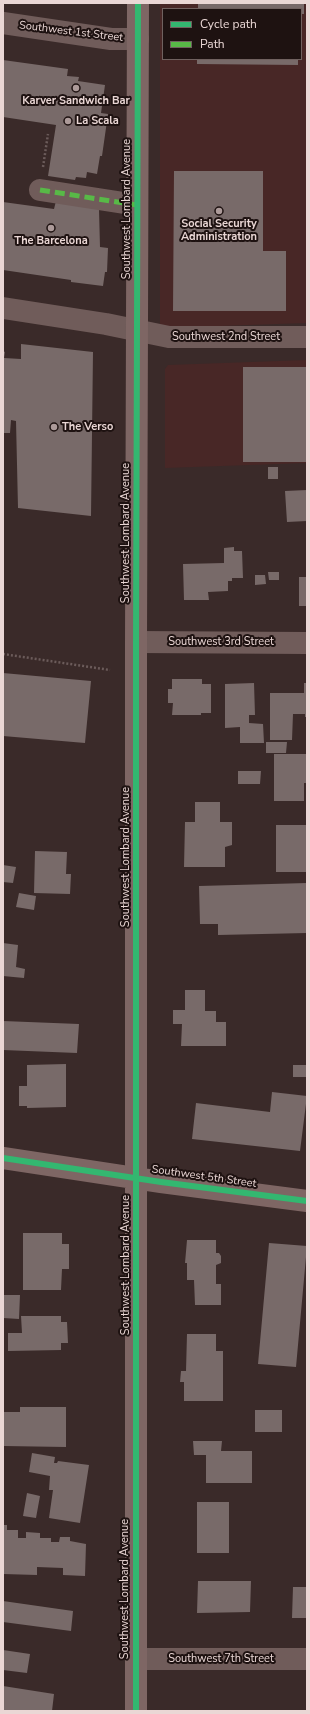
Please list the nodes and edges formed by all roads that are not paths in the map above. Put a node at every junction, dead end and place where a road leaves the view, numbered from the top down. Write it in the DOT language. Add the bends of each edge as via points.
graph roads {
  1 [pos="138,3"];
  2 [pos="3,23"];
  3 [pos="138,39"];
  4 [pos="40,190"];
  5 [pos="137,205"];
  6 [pos="3,308"];
  7 [pos="136,330"];
  8 [pos="307,336"];
  9 [pos="136,642"];
  10 [pos="307,643"];
  11 [pos="3,1158"];
  12 [pos="136,1178"];
  13 [pos="307,1201"];
  14 [pos="136,1659"];
  15 [pos="307,1659"];
  16 [pos="136,1711"];
  1 -- 3 [label="street, Southwest Lombard Avenue"];
  2 -- 3 [label="street, Southwest 1st Street" via="111,39"];
  3 -- 5 [label="street, Southwest Lombard Avenue"];
  4 -- 5 [label="street"];
  5 -- 7 [label="street, Southwest Lombard Avenue"];
  6 -- 7 [label="street, Southwest 2nd Street"];
  7 -- 8 [label="street, Southwest 2nd Street" via="169,337"];
  7 -- 9 [label="street, Southwest Lombard Avenue"];
  9 -- 10 [label="street, Southwest 3rd Street"];
  9 -- 12 [label="street, Southwest Lombard Avenue"];
  11 -- 12 [label="street, Southwest 5th Street"];
  12 -- 13 [label="street, Southwest 5th Street"];
  12 -- 14 [label="street, Southwest Lombard Avenue"];
  14 -- 15 [label="street, Southwest 7th Street"];
  14 -- 16 [label="street, Southwest Lombard Avenue"];
}
